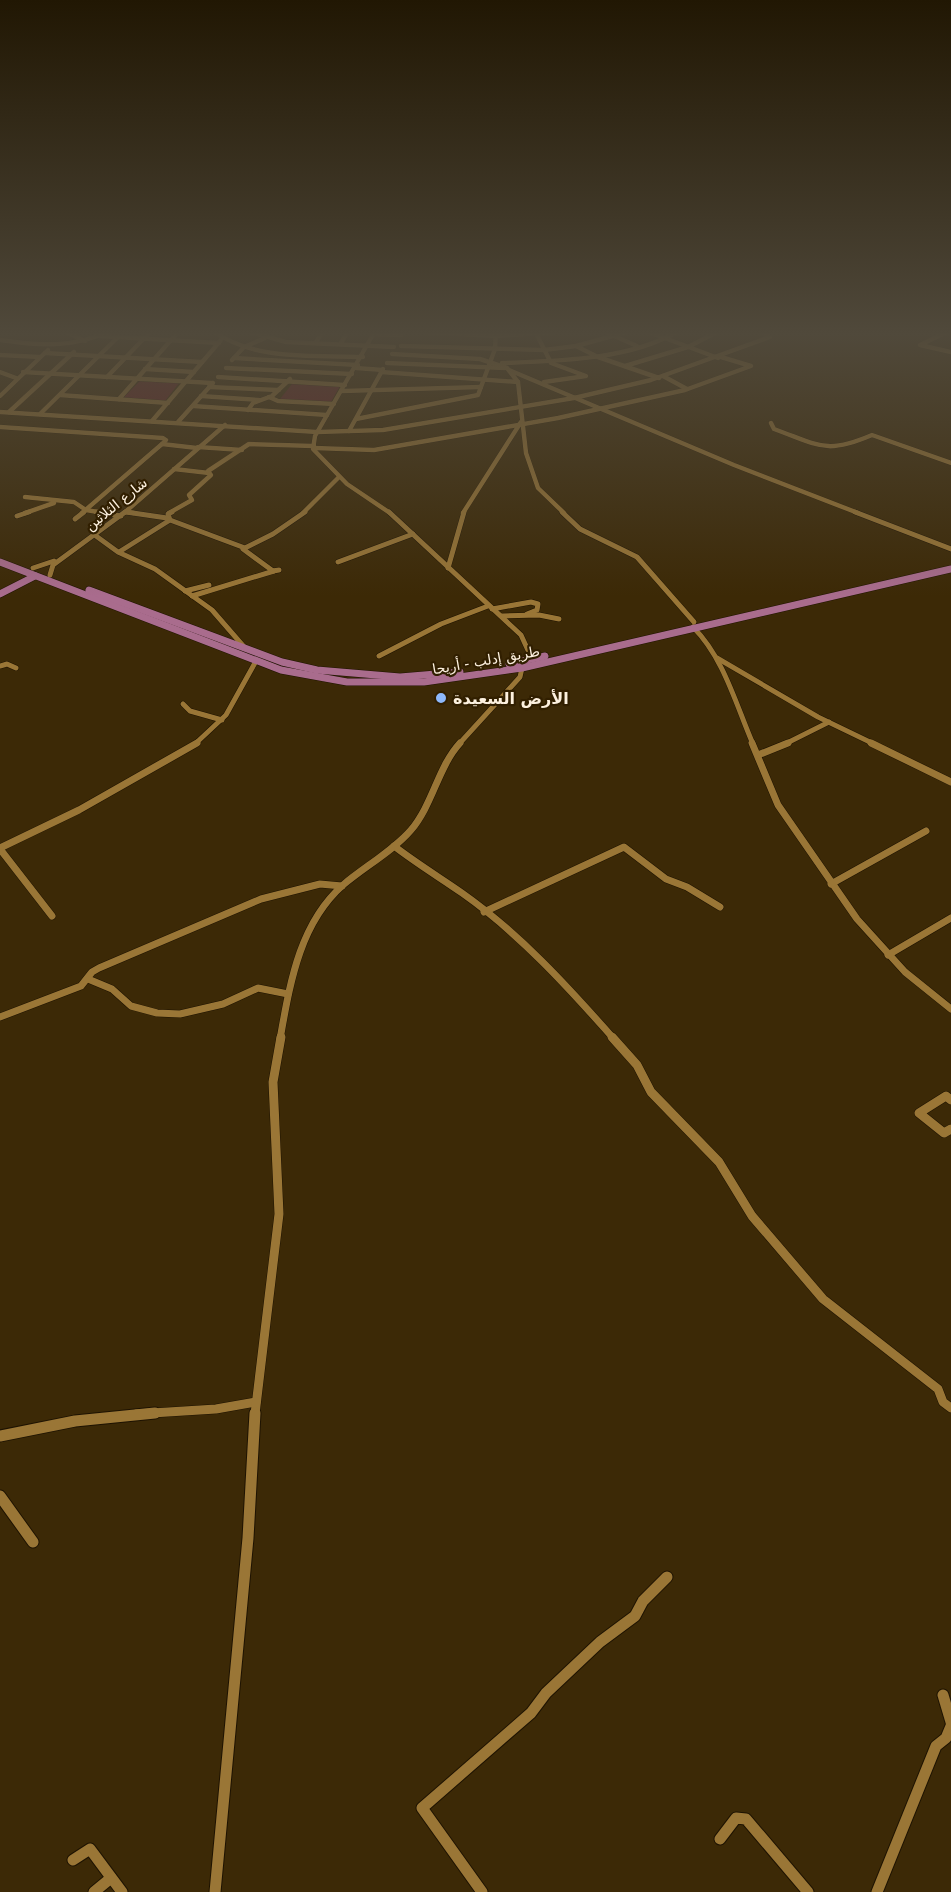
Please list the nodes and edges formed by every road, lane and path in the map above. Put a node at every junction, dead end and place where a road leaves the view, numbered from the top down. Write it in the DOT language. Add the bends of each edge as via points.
graph roads {
  1 [pos="102,419"];
  2 [pos="124,419"];
  3 [pos="181,419"];
  4 [pos="324,419"];
  5 [pos="356,419"];
  6 [pos="447,419"];
  7 [pos="521,419"];
  8 [pos="544,419"];
  9 [pos="624,419"];
  10 [pos="152,421"];
  11 [pos="178,422"];
  12 [pos="521,423"];
  13 [pos="771,423"];
  14 [pos="225,425"];
  15 [pos="0,427"];
  16 [pos="349,431"];
  17 [pos="317,432"];
  18 [pos="90,433"];
  19 [pos="162,444"];
  20 [pos="197,447"];
  21 [pos="314,447"];
  22 [pos="242,450"];
  23 [pos="951,463"];
  24 [pos="174,470"];
  25 [pos="209,473"];
  26 [pos="339,477"];
  27 [pos="25,497"];
  28 [pos="58,501"];
  29 [pos="86,510"];
  30 [pos="126,512"];
  31 [pos="15,515"];
  32 [pos="121,516"];
  33 [pos="169,517"];
  34 [pos="75,519"];
  35 [pos="412,534"];
  36 [pos="96,536"];
  37 [pos="243,549"];
  38 [pos="951,549"];
  39 [pos="72,552"];
  40 [pos="119,552"];
  41 [pos="0,556"];
  42 [pos="0,562"];
  43 [pos="338,562"];
  44 [pos="951,564"];
  45 [pos="448,568"];
  46 [pos="951,569"];
  47 [pos="34,572"];
  48 [pos="50,575"];
  49 [pos="209,585"];
  50 [pos="70,586"];
  51 [pos="185,591"];
  52 [pos="0,594"];
  53 [pos="192,596"];
  54 [pos="490,608"];
  55 [pos="527,614"];
  56 [pos="502,616"];
  57 [pos="560,619"];
  58 [pos="694,625"];
  59 [pos="613,643"];
  60 [pos="244,648"];
  61 [pos="379,656"];
  62 [pos="716,657"];
  63 [pos="532,659"];
  64 [pos="256,661"];
  65 [pos="0,666"];
  66 [pos="16,668"];
  67 [pos="522,668"];
  68 [pos="183,704"];
  69 [pos="222,720"];
  70 [pos="829,722"];
  71 [pos="758,755"];
  72 [pos="951,782"];
  73 [pos="926,831"];
  74 [pos="394,846"];
  75 [pos="0,848"];
  76 [pos="831,884"];
  77 [pos="342,886"];
  78 [pos="720,907"];
  79 [pos="484,912"];
  80 [pos="52,916"];
  81 [pos="951,918"];
  82 [pos="888,955"];
  83 [pos="88,979"];
  84 [pos="288,994"];
  85 [pos="951,1009"];
  86 [pos="0,1017"];
  87 [pos="951,1100"];
  88 [pos="951,1129"];
  89 [pos="256,1402"];
  90 [pos="951,1408"];
  91 [pos="0,1436"];
  92 [pos="0,1496"];
  93 [pos="33,1542"];
  94 [pos="667,1577"];
  95 [pos="943,1695"];
  96 [pos="951,1724"];
  97 [pos="720,1839"];
  98 [pos="73,1860"];
  99 [pos="111,1878"];
  100 [pos="94,1892"];
  101 [pos="122,1892"];
  102 [pos="215,1892"];
  103 [pos="482,1892"];
  104 [pos="808,1892"];
  105 [pos="877,1892"];
  1 -- 18 [label="street"];
  2 -- 10 [label="street"];
  3 -- 11 [label="street"];
  4 -- 17 [label="street"];
  5 -- 16 [label="street"];
  6 -- 16 [label="street" via="383,430"];
  7 -- 12 [label="street"];
  8 -- 12 [label="street"];
  9 -- 38 [label="street"];
  10 -- 11 [label="street"];
  11 -- 14 [label="street"];
  12 -- 21 [label="street" via="374,450"];
  12 -- 45 [label="street" via="462,515"];
  12 -- 58 [label="street" via="538,488 580,529 637,557"];
  13 -- 23 [label="street" via="774,429 827,448 846,446 872,435"];
  14 -- 17 [label="street"];
  14 -- 20 [label="street, شارع الثلاثين"];
  15 -- 18 [label="street"];
  16 -- 17 [label="street"];
  17 -- 21 [label="street"];
  18 -- 19 [label="street" via="163,438 166,440"];
  19 -- 20 [label="street"];
  19 -- 29 [label="street"];
  20 -- 22 [label="street"];
  20 -- 24 [label="street, شارع الثلاثين"];
  21 -- 22 [label="street" via="249,444"];
  21 -- 26 [label="street" via="321,462"];
  22 -- 25 [label="street"];
  24 -- 25 [label="street"];
  24 -- 30 [label="street, شارع الثلاثين"];
  25 -- 33 [label="street" via="189,495 192,500"];
  26 -- 35 [label="street" via="385,508"];
  26 -- 37 [label="street" via="331,490 295,522"];
  27 -- 28 [label="street"];
  28 -- 29 [label="street" via="74,502"];
  28 -- 31 [label="street"];
  29 -- 32 [label="street"];
  29 -- 34 [label="street"];
  30 -- 32 [label="street, شارع الثلاثين"];
  30 -- 33 [label="street"];
  32 -- 36 [label="street, شارع الثلاثين"];
  33 -- 37 [label="street"];
  33 -- 40 [label="street"];
  35 -- 43 [label="street"];
  35 -- 45 [label="street"];
  36 -- 39 [label="street, شارع الثلاثين"];
  36 -- 40 [label="street"];
  37 -- 53 [label="street" via="277,571"];
  39 -- 47 [label="street"];
  39 -- 48 [label="street, شارع الثلاثين" via="52,565"];
  40 -- 51 [label="street" via="155,569"];
  41 -- 47 [label="main road, طريق إدلب - أريحا"];
  42 -- 47 [label="main road, طريق إدلب - أريحا"];
  44 -- 58 [label="main road, طريق إدلب - أريحا"];
  45 -- 54 [label="street"];
  46 -- 58 [label="main road, طريق إدلب - أريحا"];
  47 -- 48 [label="main road, طريق إدلب - أريحا"];
  47 -- 50 [label="main road, طريق إدلب - أريحا"];
  47 -- 52 [label="main road"];
  48 -- 50 [label="main road, طريق إدلب - أريحا"];
  49 -- 51 [label="street"];
  50 -- 60 [label="main road, طريق إدلب - أريحا"];
  50 -- 64 [label="main road, طريق إدلب - أريحا"];
  51 -- 53 [label="street"];
  53 -- 60 [label="street" via="222,618"];
  54 -- 55 [label="street" via="538,604 537,610"];
  54 -- 56 [label="street"];
  54 -- 61 [label="street" via="441,624"];
  55 -- 56 [label="street"];
  55 -- 57 [label="street"];
  56 -- 63 [label="street" via="521,635"];
  58 -- 59 [label="main road, طريق إدلب - أريحا"];
  58 -- 62 [label="street"];
  59 -- 63 [label="main road, طريق إدلب - أريحا"];
  59 -- 67 [label="main road, طريق إدلب - أريحا"];
  60 -- 63 [label="main road, طريق إدلب - أريحا" via="317,670 400,677 466,672"];
  62 -- 70 [label="street"];
  62 -- 71 [label="street"];
  64 -- 67 [label="main road, طريق إدلب - أريحا" via="314,678 347,682 424,682"];
  64 -- 69 [label="street"];
  65 -- 66 [label="street"];
  67 -- 74 [label="street" via="520,677 453,751 417,821"];
  68 -- 69 [label="street" via="190,711"];
  69 -- 75 [label="street" via="176,758"];
  70 -- 71 [label="street"];
  70 -- 72 [label="street"];
  71 -- 76 [label="street" via="778,805"];
  73 -- 76 [label="street"];
  74 -- 77 [label="street"];
  74 -- 79 [label="street"];
  75 -- 80 [label="street"];
  76 -- 82 [label="street"];
  77 -- 83 [label="street" via="320,884 261,899 99,968"];
  77 -- 84 [label="street" via="312,921"];
  78 -- 79 [label="street" via="666,879 624,847"];
  79 -- 90 [label="street" via="518,940 614,1037 637,1065 651,1092 719,1162 752,1216 824,1299 938,1389"];
  81 -- 82 [label="street"];
  82 -- 85 [label="street"];
  83 -- 84 [label="street" via="96,979 124,996 131,1006 173,1014 208,1008 258,988"];
  83 -- 86 [label="street" via="73,989"];
  84 -- 89 [label="street" via="273,1082 279,1214"];
  87 -- 88 [label="street" via="946,1096 919,1113 944,1133"];
  89 -- 91 [label="street" via="206,1412 152,1413 32,1428"];
  89 -- 102 [label="street" via="248,1538"];
  92 -- 93 [label="street"];
  94 -- 103 [label="street" via="635,1616 600,1642 546,1693 531,1713 423,1808"];
  95 -- 96 [label="street"];
  96 -- 105 [label="street" via="946,1738 936,1746"];
  97 -- 104 [label="street" via="736,1818 746,1819"];
  98 -- 99 [label="street" via="90,1849"];
  99 -- 100 [label="street"];
  99 -- 101 [label="street"];
}
